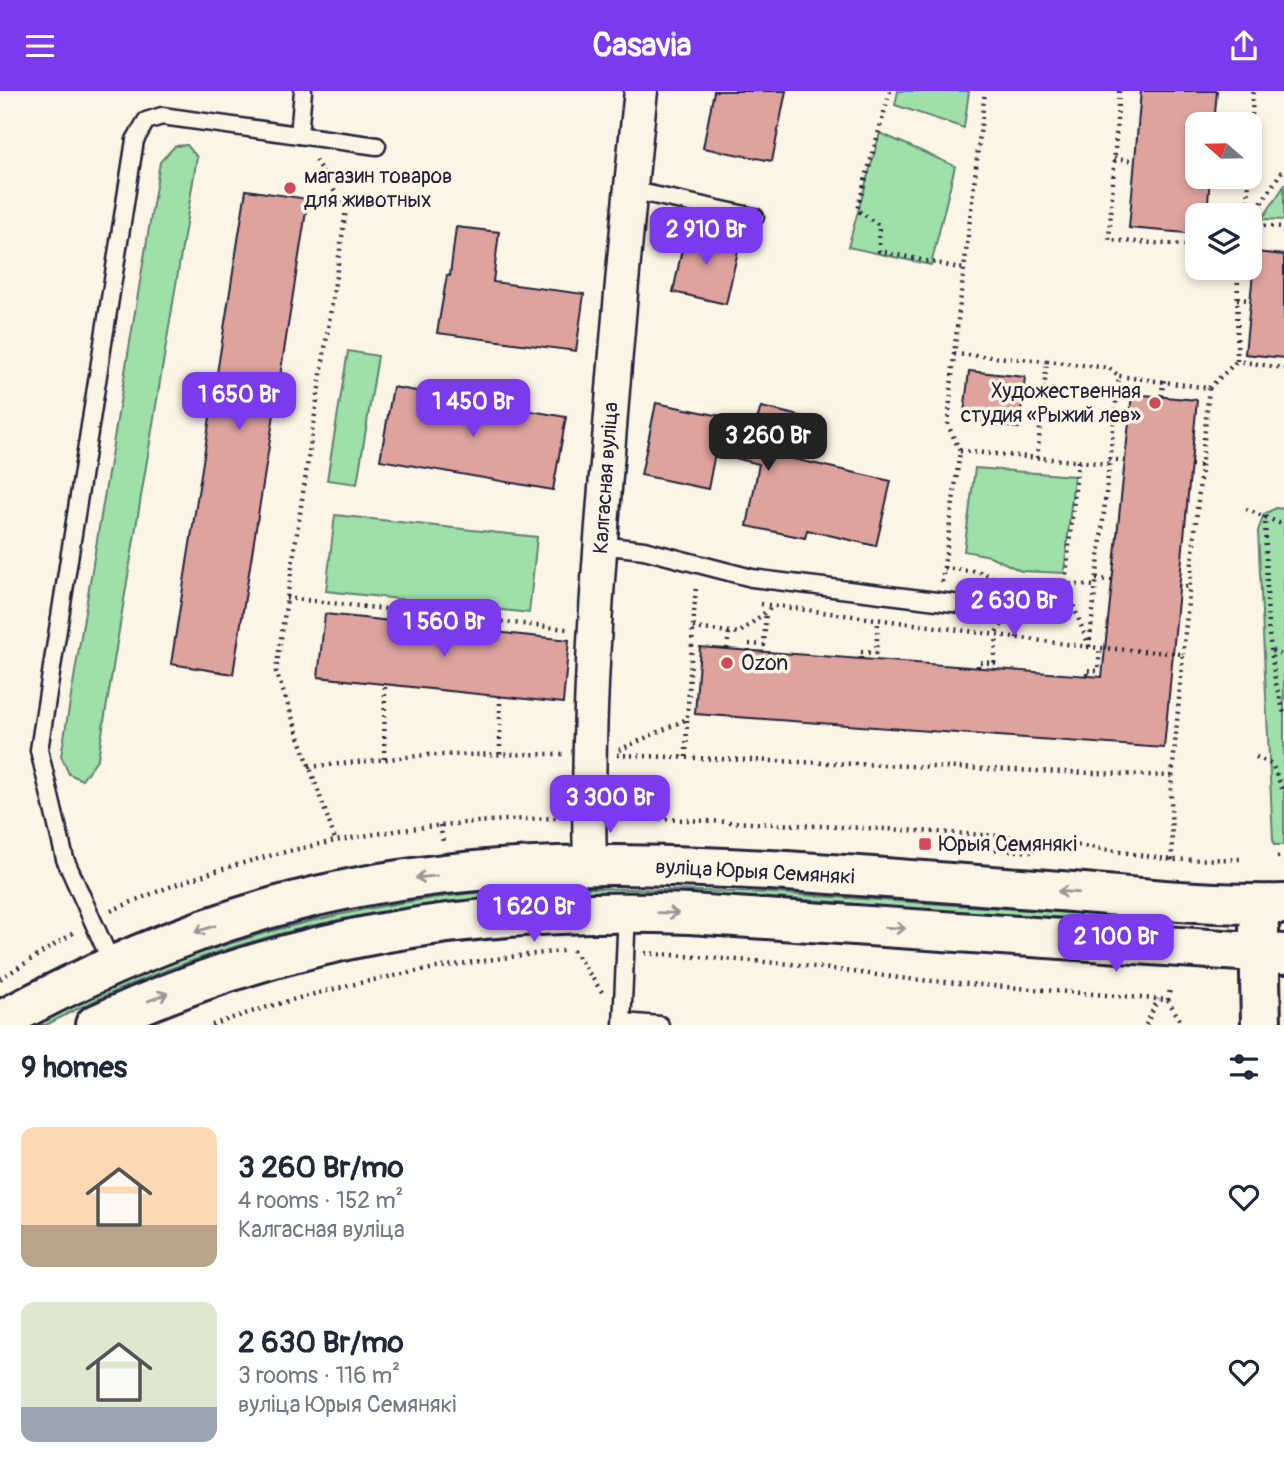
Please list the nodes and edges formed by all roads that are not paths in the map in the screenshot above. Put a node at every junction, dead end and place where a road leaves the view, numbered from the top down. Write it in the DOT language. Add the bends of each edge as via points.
graph roads {
  1 [pos="303,91"];
  2 [pos="641,91"];
  3 [pos="299,135"];
  4 [pos="377,146"];
  5 [pos="629,190"];
  6 [pos="755,217"];
  7 [pos="600,545"];
  8 [pos="969,605"];
  9 [pos="590,865"];
  10 [pos="1271,905"];
  11 [pos="627,912"];
  12 [pos="1272,954"];
  13 [pos="112,964"];
  14 [pos="0,1021"];
  15 [pos="622,1024"];
  16 [pos="95,1025"];
  17 [pos="660,1025"];
  18 [pos="1261,1025"];
  1 -- 3 [label="lane"];
  2 -- 5 [label="street, Калгасная вуліца"];
  3 -- 4 [label="lane"];
  3 -- 13 [label="lane" via="162,116 146,121 135,141 39,750 65,859"];
  5 -- 6 [label="lane"];
  5 -- 7 [label="street, Калгасная вуліца"];
  7 -- 8 [label="lane" via="644,550 752,578"];
  7 -- 9 [label="street, Калгасная вуліца" via="589,767"];
  10 -- 9 [label="main road, вуліца Юрыя Семянякі, one-way" via="747,870"];
  9 -- 13 [label="main road, вуліца Юрыя Семянякі, one-way" via="495,869 346,890 218,925"];
  10 -- 12 [label="main road"];
  11 -- 12 [label="main road, one-way"];
  11 -- 15 [label="lane"];
  16 -- 11 [label="main road, one-way" via="240,967 355,937 492,917"];
  12 -- 18 [label="main road"];
  13 -- 14 [label="main road, вуліца Юрыя Семянякі"];
  15 -- 17 [label="lane"];
}
